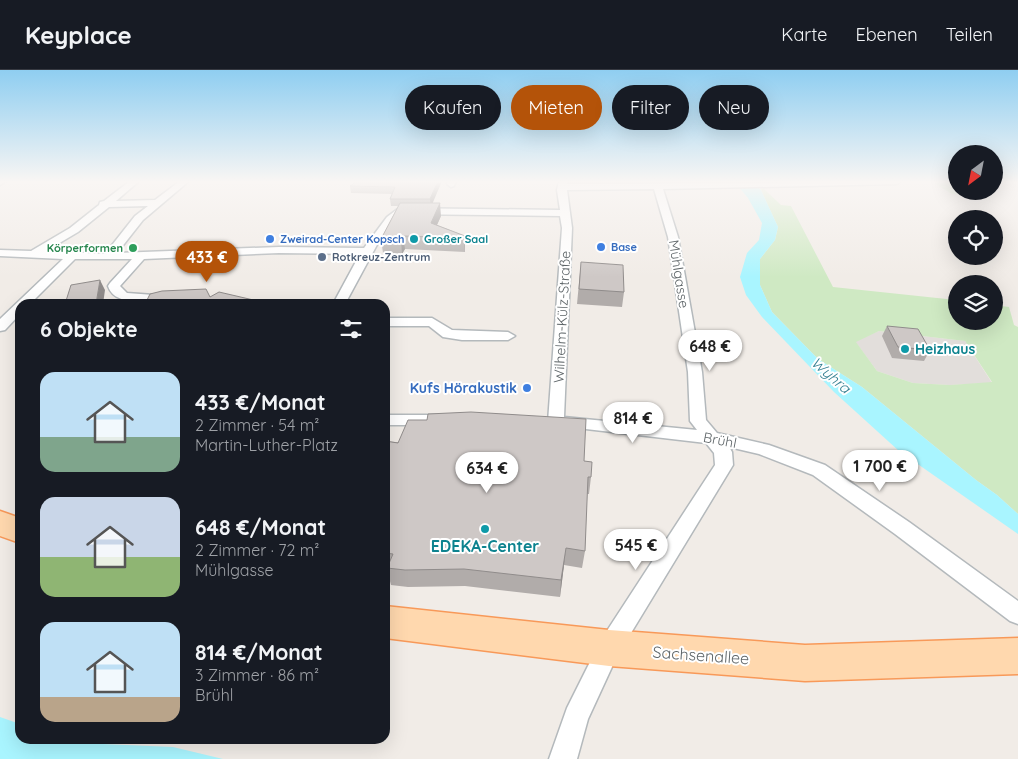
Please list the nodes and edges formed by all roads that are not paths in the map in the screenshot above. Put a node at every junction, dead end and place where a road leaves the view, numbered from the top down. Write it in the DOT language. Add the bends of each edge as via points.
graph roads {
  1 [pos="93,213"];
  2 [pos="144,213"];
  3 [pos="399,213"];
  4 [pos="564,213"];
  5 [pos="668,213"];
  6 [pos="369,251"];
  7 [pos="0,253"];
  8 [pos="32,256"];
  9 [pos="71,257"];
  10 [pos="108,257"];
  11 [pos="140,257"];
  12 [pos="166,298"];
  13 [pos="28,299"];
  14 [pos="140,299"];
  15 [pos="161,299"];
  16 [pos="342,299"];
  17 [pos="15,312"];
  18 [pos="390,322"];
  19 [pos="0,327"];
  20 [pos="508,336"];
  21 [pos="390,420"];
  22 [pos="464,421"];
  23 [pos="548,422"];
  24 [pos="713,438"];
  25 [pos="0,523"];
  26 [pos="15,529"];
  27 [pos="1018,614"];
  28 [pos="390,623"];
  29 [pos="609,648"];
  30 [pos="1018,656"];
  31 [pos="563,759"];
  1 -- 8 [label="street" via="74,230"];
  2 -- 10 [label="street"];
  3 -- 6 [label="street" via="383,228"];
  4 -- 23 [label="street, Wilhelm-Külz-Straße" via="568,228"];
  5 -- 24 [label="street, Mühlgasse" via="695,372 698,421"];
  6 -- 11 [label="street" via="279,250"];
  6 -- 16 [label="street"];
  7 -- 8 [label="street"];
  8 -- 9 [label="street"];
  9 -- 10 [label="street"];
  9 -- 13 [label="street"];
  10 -- 11 [label="street"];
  11 -- 14 [label="street" via="114,289 117,293"];
  12 -- 15 [label="street"];
  17 -- 19 [label="street"];
  18 -- 20 [label="street" via="432,322 448,334 462,336"];
  21 -- 22 [label="street"];
  23 -- 24 [label="street, Brühl" via="610,425"];
  24 -- 27 [label="street, Brühl" via="783,456 819,470"];
  24 -- 29 [label="street, Mühlgasse" via="722,452 724,465"];
  25 -- 26 [label="main road"];
  28 -- 29 [label="main road, Sachsenallee"];
  29 -- 30 [label="main road, Sachsenallee" via="806,663"];
  29 -- 31 [label="street" via="576,717"];
}
